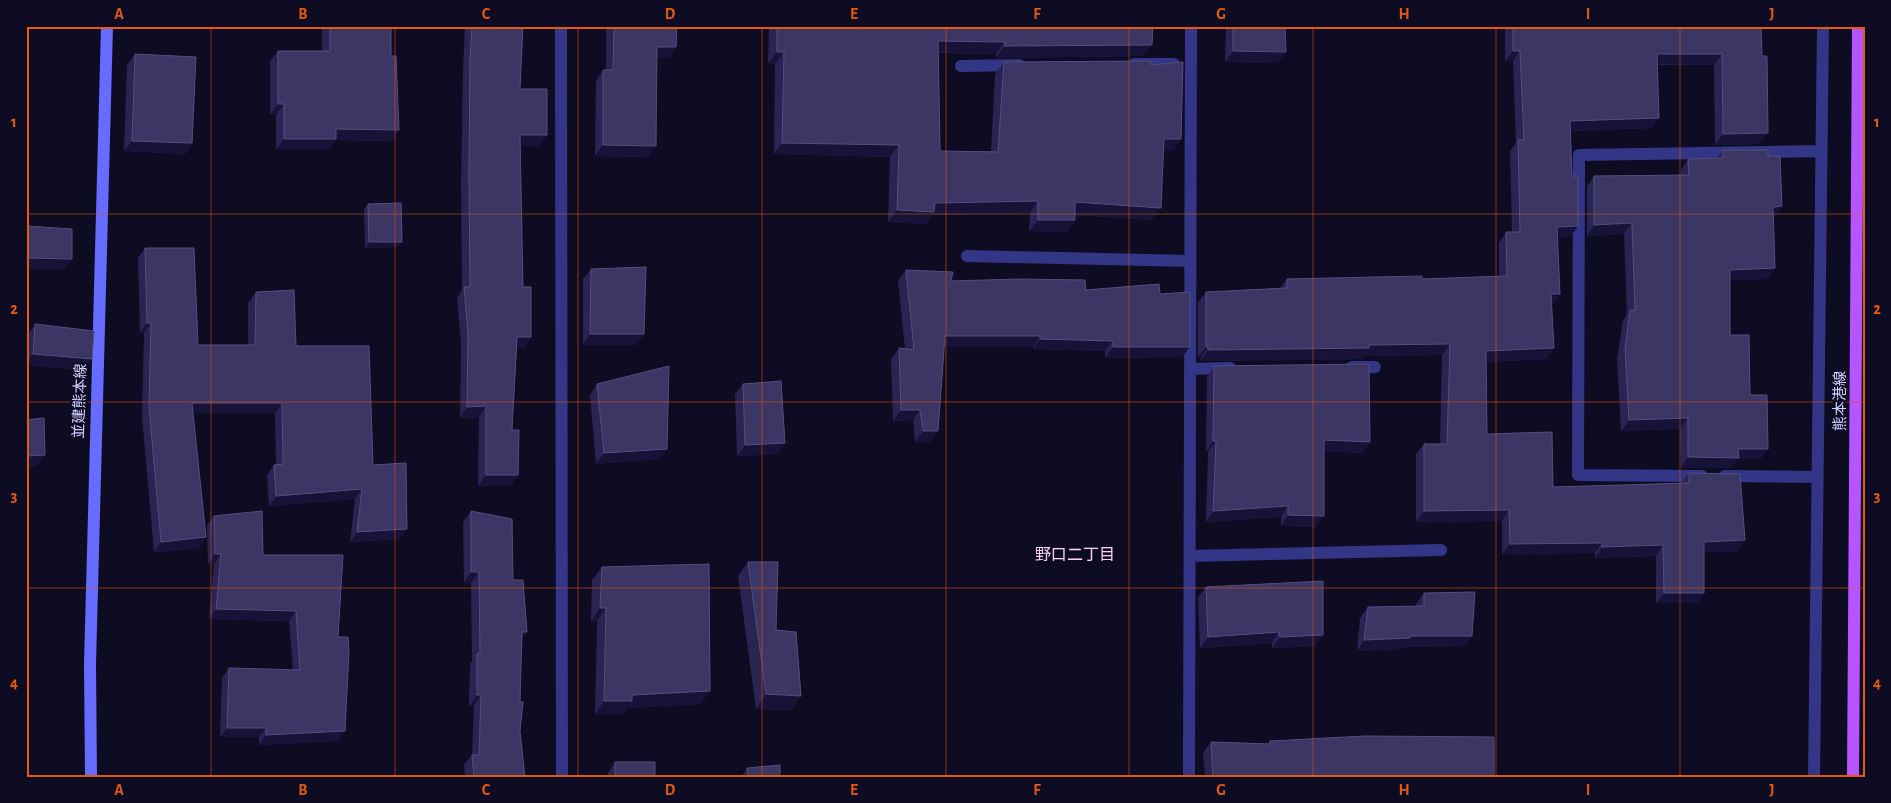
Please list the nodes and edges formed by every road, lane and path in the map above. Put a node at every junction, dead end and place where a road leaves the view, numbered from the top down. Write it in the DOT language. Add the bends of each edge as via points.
graph roads {
  1 [pos="107,26"];
  2 [pos="561,26"];
  3 [pos="1191,26"];
  4 [pos="1823,26"];
  5 [pos="1858,26"];
  6 [pos="1121,64"];
  7 [pos="1191,64"];
  8 [pos="1031,65"];
  9 [pos="961,66"];
  10 [pos="1821,151"];
  11 [pos="967,256"];
  12 [pos="1190,261"];
  13 [pos="1336,367"];
  14 [pos="1375,367"];
  15 [pos="1238,368"];
  16 [pos="1190,369"];
  17 [pos="1817,477"];
  18 [pos="1441,550"];
  19 [pos="1190,556"];
  20 [pos="91,777"];
  21 [pos="562,777"];
  22 [pos="1189,777"];
  23 [pos="1814,777"];
  24 [pos="1853,777"];
  1 -- 20 [label="main road, 並建熊本線" via="90,664"];
  2 -- 21 [label="street"];
  3 -- 7 [label="street"];
  4 -- 10 [label="street"];
  5 -- 24 [label="main road, 熊本港線"];
  6 -- 7 [label="street"];
  7 -- 12 [label="street"];
  8 -- 9 [label="street"];
  10 -- 17 [label="street"];
  10 -- 17 [label="street" via="1579,155 1578,475"];
  11 -- 12 [label="street"];
  12 -- 16 [label="street"];
  13 -- 14 [label="street"];
  15 -- 16 [label="street"];
  16 -- 19 [label="street"];
  17 -- 23 [label="street"];
  18 -- 19 [label="street"];
  19 -- 22 [label="street"];
}
